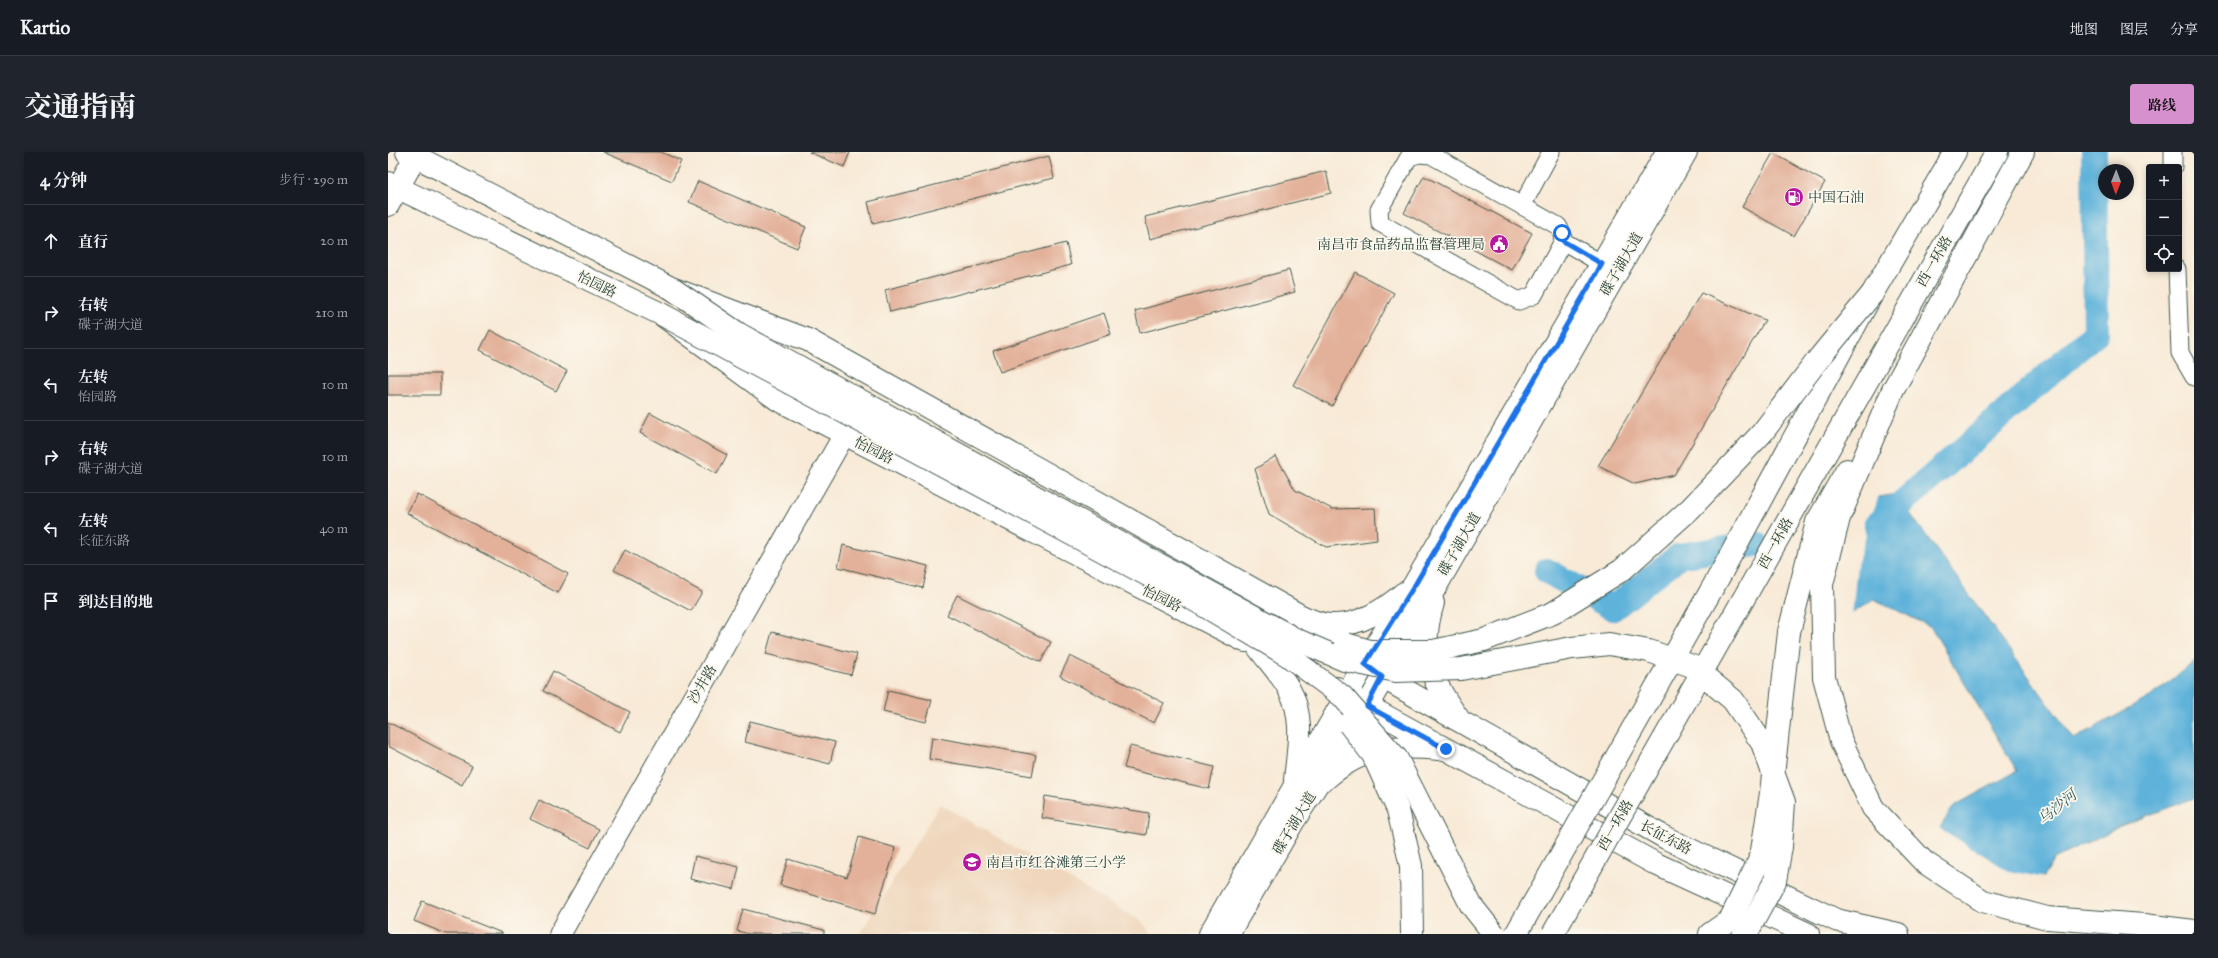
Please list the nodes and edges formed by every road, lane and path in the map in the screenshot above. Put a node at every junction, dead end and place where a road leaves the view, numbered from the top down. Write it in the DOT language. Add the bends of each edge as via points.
graph roads {
  1 [pos="1551,152"];
  2 [pos="1667,152"];
  3 [pos="1686,152"];
  4 [pos="1955,152"];
  5 [pos="1997,152"];
  6 [pos="2023,152"];
  7 [pos="2173,152"];
  8 [pos="414,153"];
  9 [pos="2174,164"];
  10 [pos="391,192"];
  11 [pos="1522,206"];
  12 [pos="1563,241"];
  13 [pos="1602,264"];
  14 [pos="2177,272"];
  15 [pos="671,288"];
  16 [pos="1872,294"];
  17 [pos="661,314"];
  18 [pos="2194,377"];
  19 [pos="1893,390"];
  20 [pos="844,435"];
  21 [pos="1442,573"];
  22 [pos="1416,583"];
  23 [pos="1218,596"];
  24 [pos="1196,601"];
  25 [pos="1301,616"];
  26 [pos="1258,647"];
  27 [pos="1365,664"];
  28 [pos="1382,677"];
  29 [pos="1348,694"];
  30 [pos="1367,706"];
  31 [pos="1461,722"];
  32 [pos="1446,749"];
  33 [pos="1304,788"];
  34 [pos="2194,931"];
  35 [pos="560,934"];
  36 [pos="1210,934"];
  37 [pos="1228,934"];
  38 [pos="1412,934"];
  39 [pos="1494,934"];
  40 [pos="1516,934"];
  41 [pos="1553,934"];
  42 [pos="1710,934"];
  43 [pos="1744,934"];
  44 [pos="1808,934"];
  45 [pos="1898,934"];
  1 -- 11 [label="street"];
  2 -- 13 [label="main road, 碟子湖大道"];
  3 -- 21 [label="main road, 碟子湖大道"];
  4 -- 16 [label="main road"];
  5 -- 41 [label="main road, 西一环路, bridge"];
  6 -- 19 [label="main road"];
  7 -- 9 [label="street"];
  8 -- 10 [label="main road"];
  8 -- 15 [label="main road"];
  10 -- 17 [label="main road, 怡园路"];
  11 -- 12 [label="street" via="1558,226"];
  11 -- 12 [label="street" via="1431,155 1419,154 1409,157 1378,210 1380,222 1519,301 1534,295"];
  12 -- 13 [label="street"];
  13 -- 22 [label="main road, 碟子湖大道"];
  14 -- 18 [label="street" via="2180,353"];
  15 -- 23 [label="main road, bridge" via="739,334"];
  15 -- 25 [label="main road" via="808,340"];
  16 -- 23 [label="main road, bridge" via="1820,356 1762,433 1690,509 1622,570 1553,613 1484,640 1433,651 1370,650 1305,634"];
  16 -- 40 [label="main road, bridge" via="1721,573"];
  17 -- 20 [label="main road, 怡园路" via="777,399"];
  17 -- 24 [label="main road, bridge"];
  19 -- 34 [label="main road" via="1840,518 1822,584 1824,677 1841,741 1873,808 1924,862 1983,901 2047,918"];
  19 -- 42 [label="main road, bridge" via="1817,522 1789,632 1771,793 1761,857 1730,920"];
  20 -- 26 [label="main road, 怡园路"];
  20 -- 35 [label="street, 沙井路"];
  21 -- 28 [label="main road, 碟子湖大道"];
  21 -- 31 [label="main road" via="1426,632 1428,666 1443,697"];
  22 -- 25 [label="main road" via="1389,607 1358,621 1336,626"];
  22 -- 27 [label="main road, 碟子湖大道"];
  23 -- 43 [label="main road, bridge" via="1295,639 1344,660 1396,670 1461,670 1572,648 1609,644 1648,651 1692,666 1733,700 1758,736 1784,802 1781,847 1775,881"];
  24 -- 38 [label="main road, bridge" via="1335,704 1373,755 1398,810 1411,866"];
  24 -- 39 [label="main road, bridge" via="1287,655 1342,696 1397,759 1470,905"];
  25 -- 27 [label="main road"];
  26 -- 29 [label="main road, 怡园路"];
  26 -- 33 [label="main road" via="1290,689 1298,714"];
  27 -- 28 [label="main road"];
  27 -- 29 [label="main road, 碟子湖大道"];
  28 -- 30 [label="main road, 碟子湖大道"];
  28 -- 31 [label="main road, 长征东路"];
  29 -- 30 [label="main road, 怡园路"];
  29 -- 33 [label="main road, 碟子湖大道"];
  30 -- 32 [label="main road, 长征东路"];
  30 -- 33 [label="main road, 碟子湖大道"];
  31 -- 45 [label="main road, 长征东路" via="1666,838 1836,920"];
  32 -- 33 [label="main road" via="1402,746 1379,749 1362,755"];
  32 -- 44 [label="main road, 长征东路" via="1656,864"];
  33 -- 36 [label="main road, 碟子湖大道"];
  33 -- 37 [label="main road, 碟子湖大道"];
}
